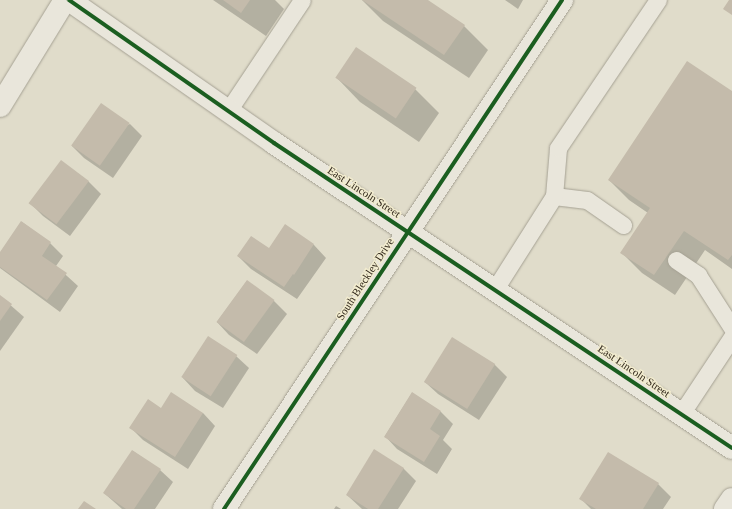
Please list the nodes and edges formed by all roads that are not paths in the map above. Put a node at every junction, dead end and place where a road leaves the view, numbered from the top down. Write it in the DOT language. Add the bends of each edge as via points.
graph roads {
  1 [pos="65,0"];
  2 [pos="69,0"];
  3 [pos="302,0"];
  4 [pos="562,0"];
  5 [pos="658,0"];
  6 [pos="0,106"];
  7 [pos="228,111"];
  8 [pos="554,196"];
  9 [pos="623,225"];
  10 [pos="408,231"];
  11 [pos="676,260"];
  12 [pos="495,289"];
  13 [pos="732,328"];
  14 [pos="732,337"];
  15 [pos="681,414"];
  16 [pos="732,448"];
  17 [pos="732,499"];
  18 [pos="224,509"];
  19 [pos="726,509"];
  1 -- 6 [label="street"];
  2 -- 7 [label="street, East Lincoln Street"];
  3 -- 7 [label="lane"];
  4 -- 10 [label="street, South Bleckley Drive"];
  5 -- 8 [label="lane" via="558,148"];
  7 -- 10 [label="street, East Lincoln Street"];
  8 -- 9 [label="lane" via="587,200"];
  8 -- 12 [label="lane"];
  10 -- 12 [label="street, East Lincoln Street"];
  10 -- 18 [label="street, South Bleckley Drive"];
  11 -- 13 [label="lane" via="698,275"];
  12 -- 15 [label="street, East Lincoln Street"];
  14 -- 15 [label="lane"];
  15 -- 16 [label="street, East Lincoln Street"];
  17 -- 19 [label="street"];
}
